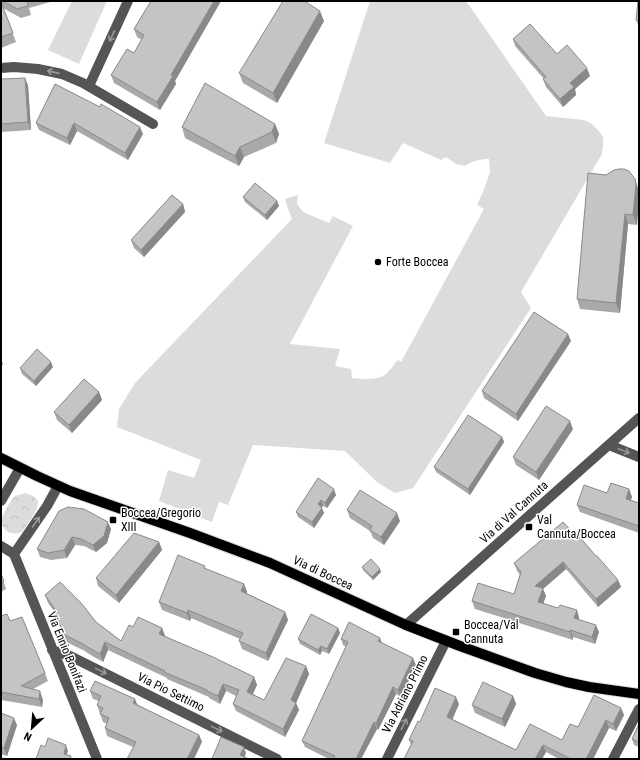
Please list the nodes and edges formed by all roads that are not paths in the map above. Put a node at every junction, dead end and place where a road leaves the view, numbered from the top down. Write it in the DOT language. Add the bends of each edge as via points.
graph roads {
  1 [pos="128,1"];
  2 [pos="1,68"];
  3 [pos="89,86"];
  4 [pos="153,124"];
  5 [pos="639,418"];
  6 [pos="609,445"];
  7 [pos="639,457"];
  8 [pos="1,458"];
  9 [pos="20,468"];
  10 [pos="58,486"];
  11 [pos="1,501"];
  12 [pos="1,546"];
  13 [pos="14,554"];
  14 [pos="406,625"];
  15 [pos="446,641"];
  16 [pos="52,650"];
  17 [pos="639,694"];
  18 [pos="639,709"];
  19 [pos="97,759"];
  20 [pos="277,759"];
  21 [pos="387,759"];
  22 [pos="613,759"];
  1 -- 3 [label="street, one-way"];
  3 -- 2 [label="street, one-way" via="52,71"];
  3 -- 4 [label="street"];
  5 -- 6 [label="street, Via di Val Cannuta"];
  6 -- 7 [label="street, one-way"];
  6 -- 14 [label="street, Via di Val Cannuta"];
  8 -- 9 [label="main road, Via di Boccea"];
  9 -- 10 [label="main road, Via di Boccea"];
  9 -- 11 [label="street"];
  13 -- 10 [label="street, one-way"];
  10 -- 14 [label="main road, Via di Boccea" via="270,563"];
  12 -- 13 [label="street"];
  13 -- 16 [label="street, Via Ennio Bonifazi"];
  14 -- 15 [label="main road, Via di Boccea"];
  15 -- 17 [label="main road, Via di Boccea" via="550,678 583,686"];
  21 -- 15 [label="street, Via Adriano Primo, one-way"];
  16 -- 19 [label="street, Via Ennio Bonifazi"];
  16 -- 20 [label="street, Via Pio Settimo, one-way" via="70,656"];
  18 -- 22 [label="street"];
}
